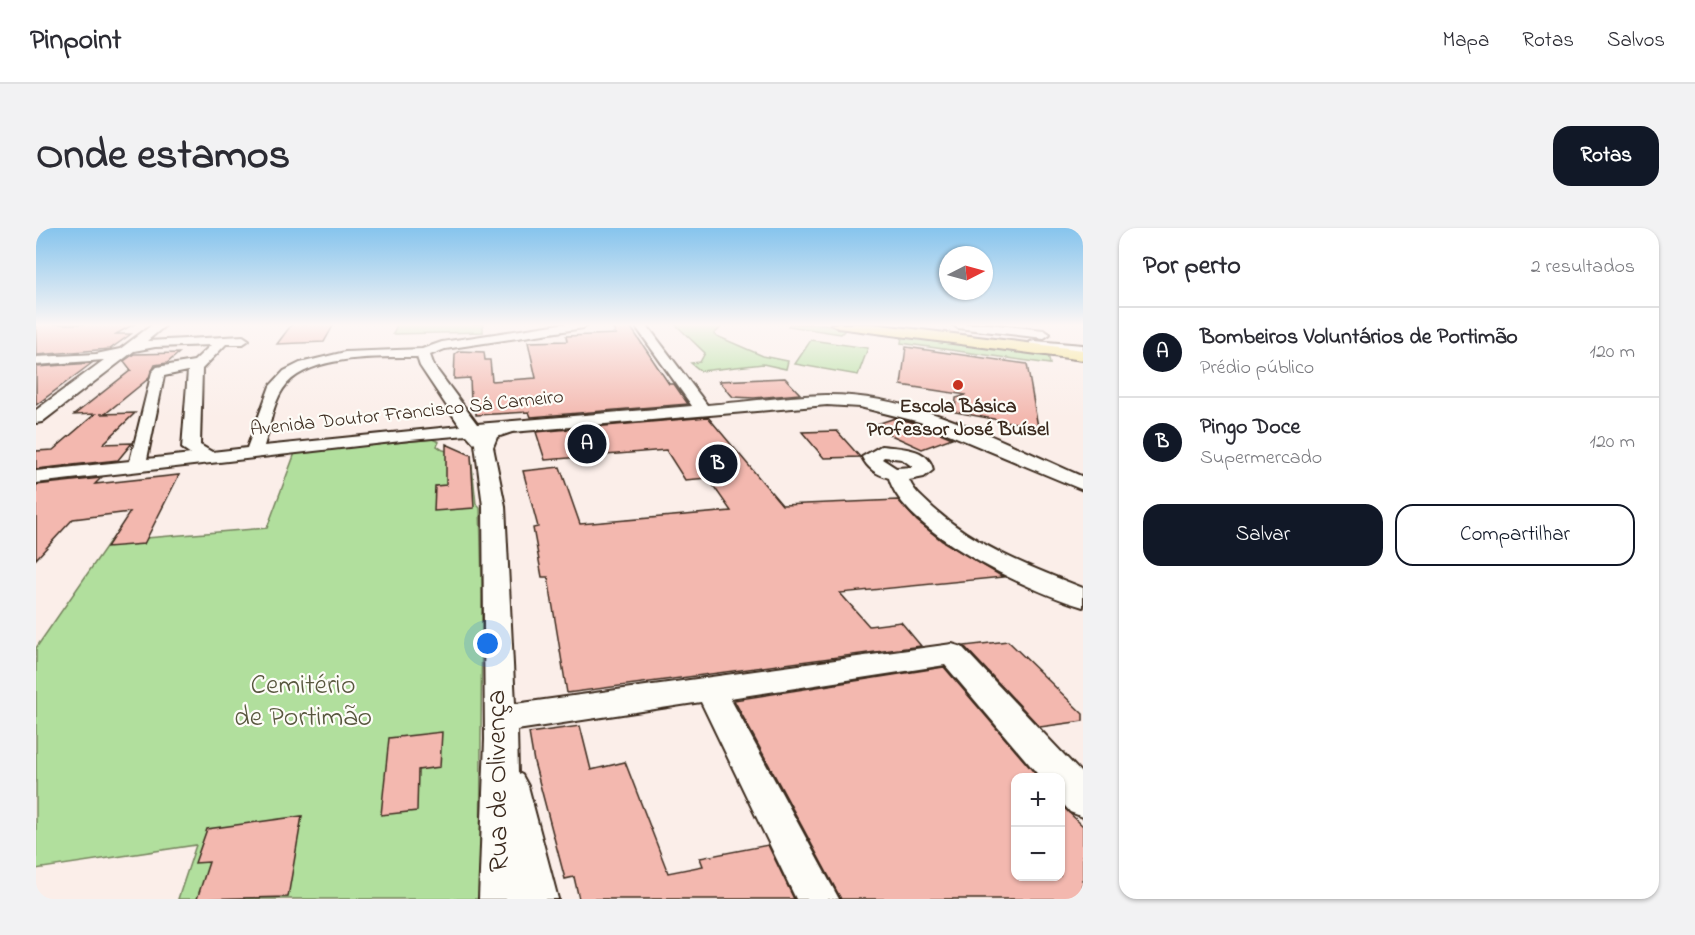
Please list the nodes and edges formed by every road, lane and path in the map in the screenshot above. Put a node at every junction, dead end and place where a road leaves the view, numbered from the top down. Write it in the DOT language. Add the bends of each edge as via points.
graph roads {
  1 [pos="113,355"];
  2 [pos="208,355"];
  3 [pos="368,355"];
  4 [pos="424,355"];
  5 [pos="662,355"];
  6 [pos="36,362"];
  7 [pos="96,363"];
  8 [pos="198,365"];
  9 [pos="700,408"];
  10 [pos="36,418"];
  11 [pos="471,428"];
  12 [pos="437,430"];
  13 [pos="197,446"];
  14 [pos="255,447"];
  15 [pos="139,452"];
  16 [pos="36,470"];
  17 [pos="898,474"];
  18 [pos="36,477"];
  19 [pos="1083,484"];
  20 [pos="1083,598"];
  21 [pos="709,688"];
  22 [pos="500,734"];
  23 [pos="1083,800"];
  24 [pos="500,899"];
  25 [pos="537,899"];
  26 [pos="818,899"];
  1 -- 7 [label="street"];
  2 -- 8 [label="street"];
  3 -- 14 [label="street" via="324,361 291,374 277,386"];
  4 -- 11 [label="street" via="427,366"];
  5 -- 9 [label="street"];
  6 -- 7 [label="street"];
  7 -- 10 [label="street"];
  8 -- 13 [label="street"];
  8 -- 15 [label="street" via="162,370 157,375"];
  9 -- 11 [label="street, Avenida Doutor Francisco Sá Carneiro"];
  9 -- 11 [label="street, Avenida Doutor Francisco Sá Carneiro"];
  9 -- 19 [label="street, Avenida Doutor Francisco Sá Carneiro" via="855,400 887,405"];
  11 -- 12 [label="street, Avenida Doutor Francisco Sá Carneiro"];
  11 -- 22 [label="street, Rua de Olivença" via="494,506"];
  12 -- 14 [label="street, Avenida Doutor Francisco Sá Carneiro"];
  12 -- 18 [label="street, Avenida Doutor Francisco Sá Carneiro"];
  13 -- 14 [label="street, Avenida Doutor Francisco Sá Carneiro"];
  13 -- 15 [label="street, Avenida Doutor Francisco Sá Carneiro"];
  15 -- 16 [label="street"];
  17 -- 20 [label="street" via="899,484 908,496 962,544"];
  21 -- 22 [label="street"];
  21 -- 23 [label="street" via="952,654"];
  21 -- 26 [label="street"];
  22 -- 24 [label="street, Rua de Olivença"];
  22 -- 25 [label="street"];
}
